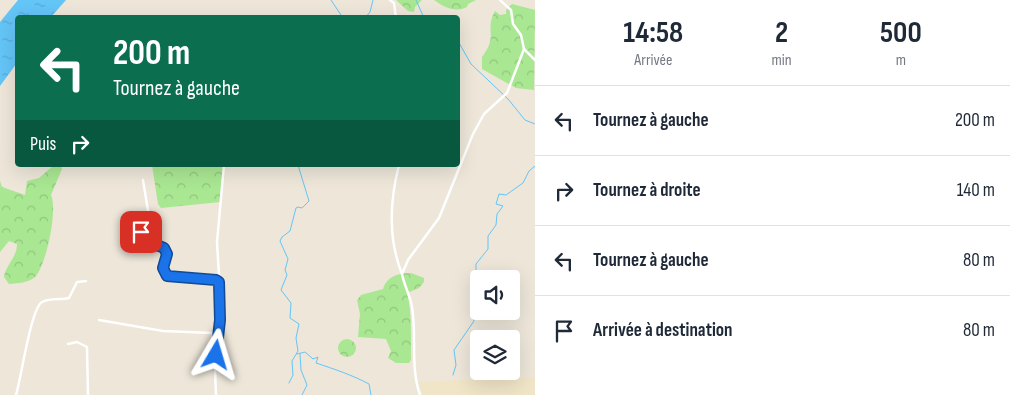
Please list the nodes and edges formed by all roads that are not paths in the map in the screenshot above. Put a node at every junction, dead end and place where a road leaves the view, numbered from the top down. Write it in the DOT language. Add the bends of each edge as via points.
graph roads {
  1 [pos="390,0"];
  2 [pos="500,0"];
  3 [pos="396,15"];
  4 [pos="524,49"];
  5 [pos="535,60"];
  6 [pos="460,166"];
  7 [pos="224,167"];
  8 [pos="399,167"];
  9 [pos="460,167"];
  10 [pos="143,180"];
  11 [pos="402,274"];
  12 [pos="86,281"];
  13 [pos="219,282"];
  14 [pos="98,320"];
  15 [pos="219,336"];
  16 [pos="68,344"];
  17 [pos="16,395"];
  18 [pos="88,395"];
  19 [pos="216,395"];
  20 [pos="420,395"];
  1 -- 3 [label="street" via="394,3"];
  2 -- 4 [label="street" via="512,10 513,24 521,35"];
  4 -- 5 [label="street"];
  4 -- 6 [label="street" via="506,95 484,114"];
  7 -- 13 [label="street" via="216,242"];
  8 -- 11 [label="street" via="391,207 395,253"];
  9 -- 11 [label="street" via="439,218 408,260"];
  10 -- 13 [label="street" via="148,211 141,236 164,248 167,254 163,268 167,276"];
  11 -- 20 [label="street" via="412,306 416,350 414,369"];
  12 -- 17 [label="street" via="77,282 69,298 39,304 30,324"];
  13 -- 15 [label="street"];
  14 -- 15 [label="street"];
  15 -- 19 [label="street"];
  16 -- 18 [label="street" via="77,342 87,347"];
}
